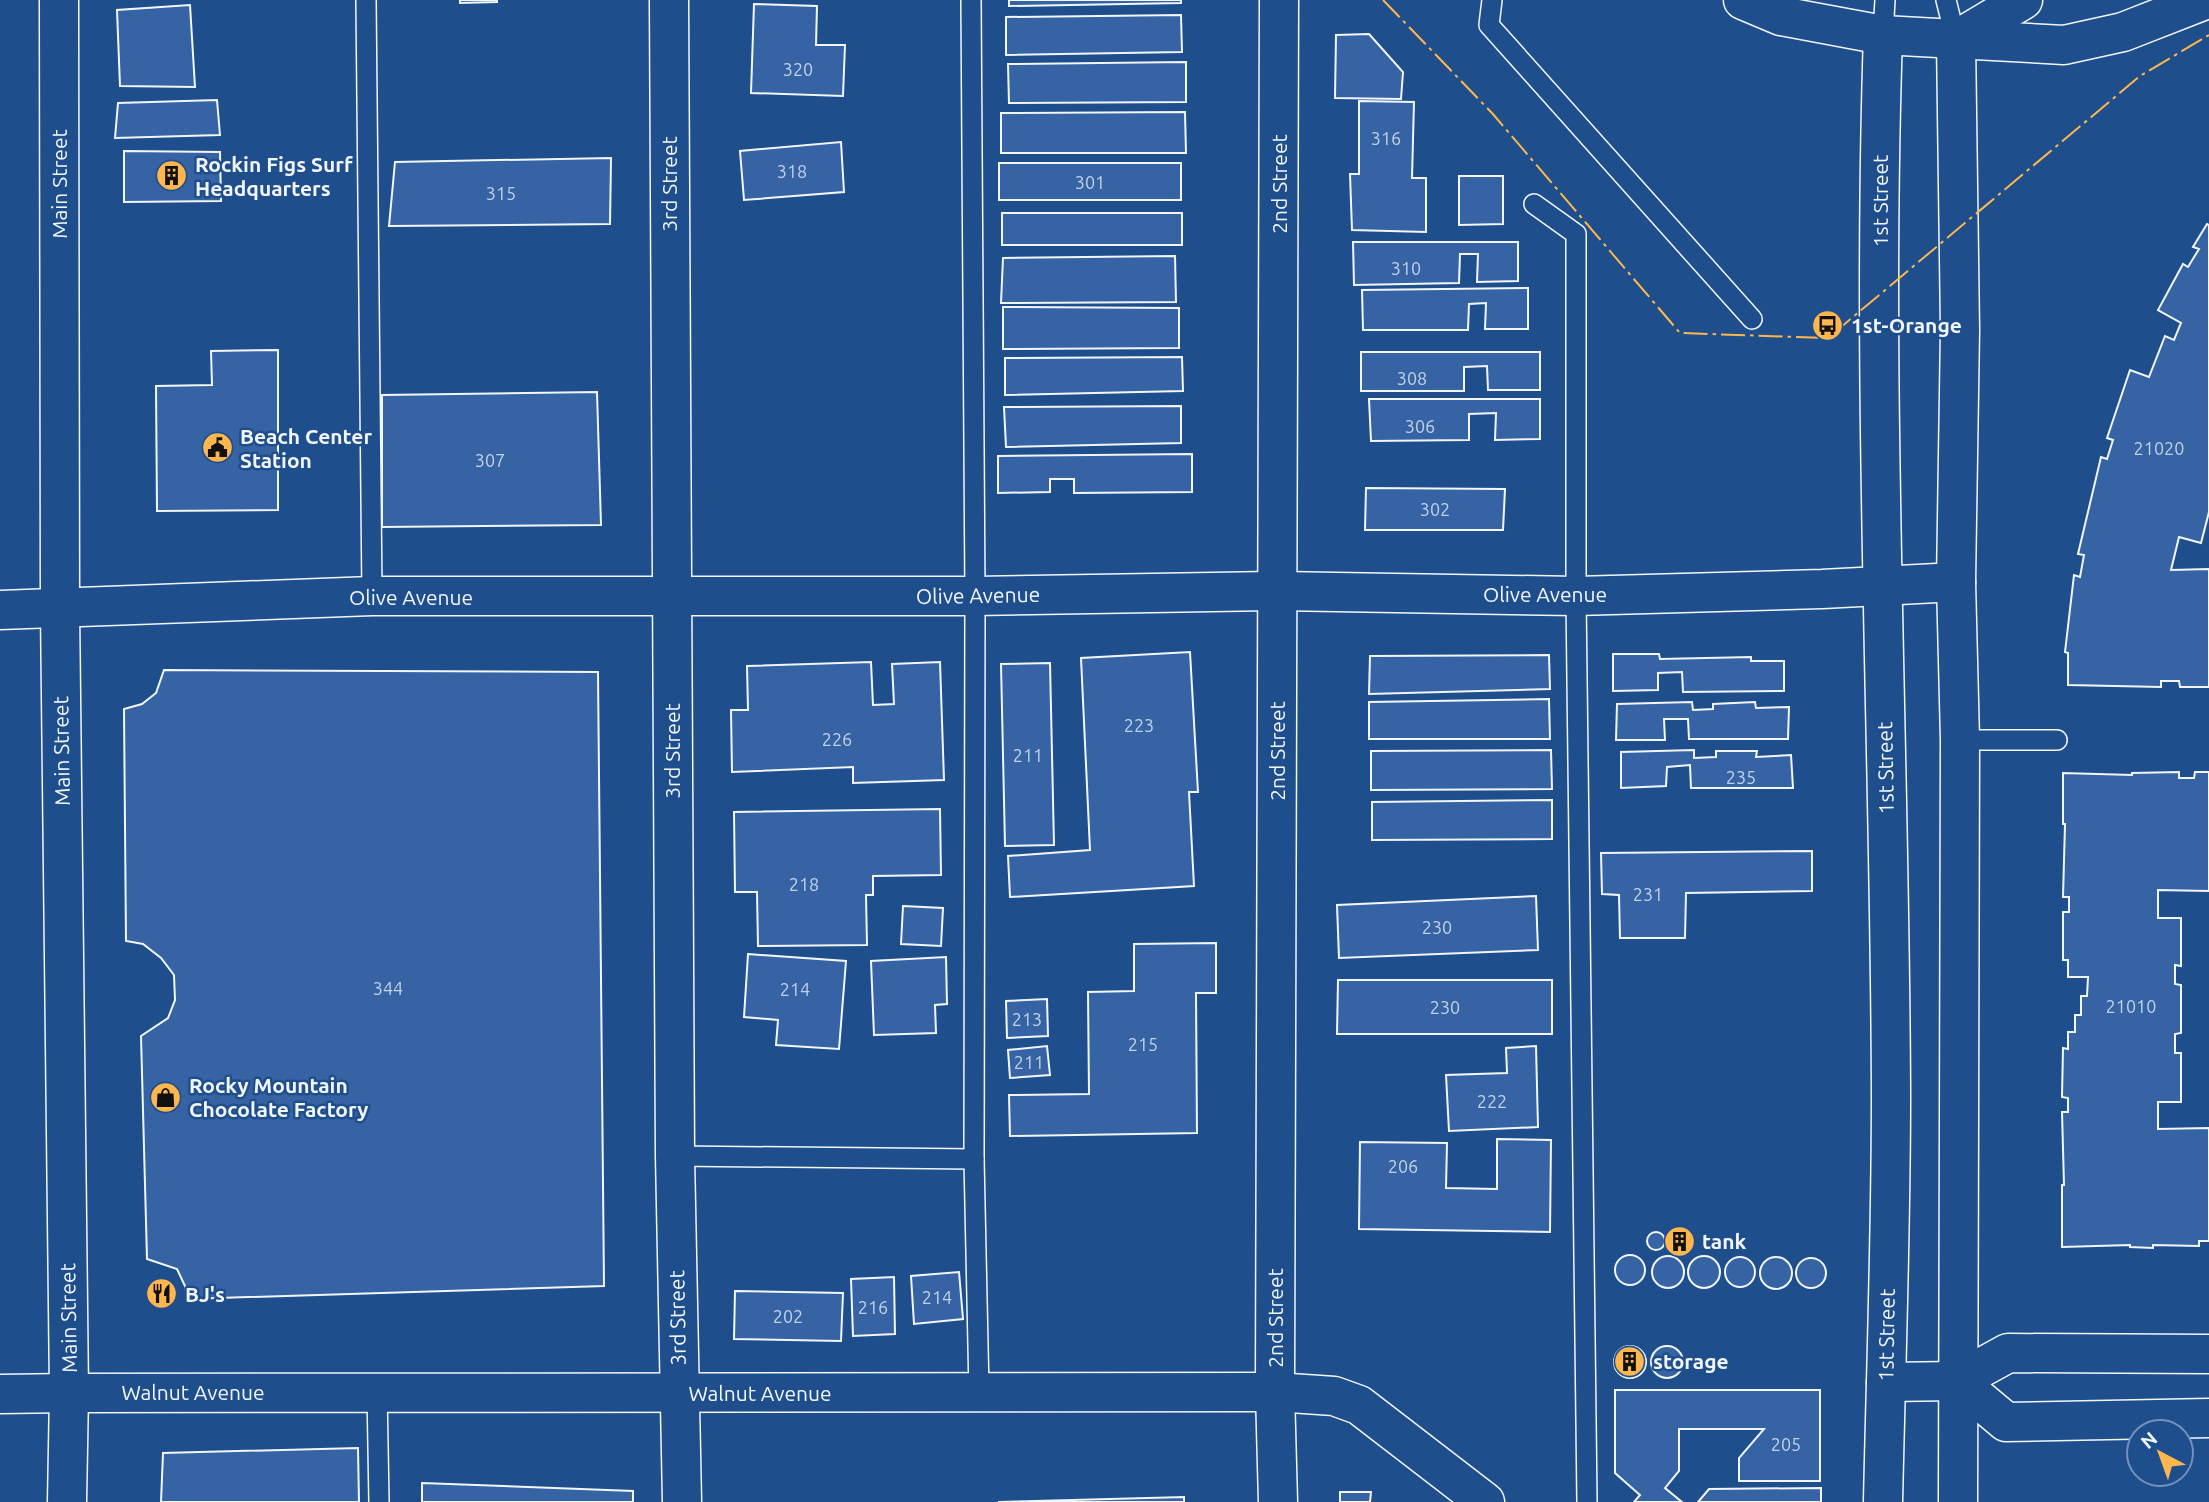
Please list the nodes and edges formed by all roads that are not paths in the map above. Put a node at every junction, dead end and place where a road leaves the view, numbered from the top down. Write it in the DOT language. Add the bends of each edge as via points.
graph roads {
  1 [pos="59,0"];
  2 [pos="366,0"];
  3 [pos="669,0"];
  4 [pos="971,0"];
  5 [pos="1279,0"];
  6 [pos="1492,0"];
  7 [pos="1743,0"];
  8 [pos="1947,0"];
  9 [pos="2023,0"];
  10 [pos="2205,0"];
  11 [pos="1884,17"];
  12 [pos="1956,40"];
  13 [pos="1534,204"];
  14 [pos="1752,319"];
  15 [pos="1956,582"];
  16 [pos="1883,586"];
  17 [pos="1278,590"];
  18 [pos="372,596"];
  19 [pos="975,596"];
  20 [pos="1576,596"];
  21 [pos="670,598"];
  22 [pos="60,609"];
  23 [pos="0,610"];
  24 [pos="1959,740"];
  25 [pos="2057,740"];
  26 [pos="675,1156"];
  27 [pos="974,1159"];
  28 [pos="2209,1354"];
  29 [pos="1957,1381"];
  30 [pos="1886,1382"];
  31 [pos="377,1391"];
  32 [pos="979,1392"];
  33 [pos="1275,1392"];
  34 [pos="69,1393"];
  35 [pos="678,1393"];
  36 [pos="0,1394"];
  37 [pos="2209,1418"];
  38 [pos="67,1502"];
  39 [pos="379,1502"];
  40 [pos="682,1502"];
  41 [pos="1278,1502"];
  42 [pos="1485,1502"];
  43 [pos="1587,1502"];
  44 [pos="1883,1502"];
  45 [pos="1958,1502"];
  1 -- 22 [label="street, Main Street"];
  2 -- 18 [label="lane"];
  3 -- 21 [label="street, 3rd Street"];
  4 -- 19 [label="lane"];
  5 -- 17 [label="street, 2nd Street"];
  6 -- 14 [label="lane" via="1489,24"];
  7 -- 11 [label="street" via="1791,18"];
  8 -- 12 [label="lane"];
  9 -- 12 [label="street"];
  10 -- 12 [label="street" via="2123,32 2064,45"];
  11 -- 12 [label="street"];
  11 -- 16 [label="street, 1st Street" via="1879,153"];
  12 -- 15 [label="street" via="1960,330"];
  13 -- 20 [label="lane" via="1576,234"];
  15 -- 16 [label="street, Olive Avenue"];
  15 -- 24 [label="street"];
  16 -- 20 [label="street, Olive Avenue"];
  16 -- 30 [label="street, 1st Street" via="1891,1098"];
  17 -- 19 [label="street, Olive Avenue"];
  17 -- 20 [label="street, Olive Avenue"];
  17 -- 33 [label="street, 2nd Street"];
  18 -- 21 [label="street, Olive Avenue"];
  18 -- 22 [label="street, Olive Avenue"];
  19 -- 21 [label="street, Olive Avenue"];
  19 -- 27 [label="lane"];
  20 -- 43 [label="lane"];
  21 -- 26 [label="street, 3rd Street"];
  22 -- 23 [label="street, Olive Avenue"];
  22 -- 34 [label="street, Main Street"];
  24 -- 25 [label="lane"];
  24 -- 29 [label="street"];
  26 -- 27 [label="lane"];
  26 -- 35 [label="street, 3rd Street"];
  27 -- 32 [label="lane"];
  28 -- 29 [label="street" via="2008,1353"];
  29 -- 30 [label="street"];
  29 -- 37 [label="street" via="2006,1422"];
  29 -- 45 [label="street"];
  30 -- 44 [label="street, 1st Street"];
  31 -- 34 [label="street, Walnut Avenue"];
  31 -- 35 [label="street, Walnut Avenue"];
  31 -- 39 [label="lane"];
  32 -- 33 [label="street, Walnut Avenue"];
  32 -- 35 [label="street, Walnut Avenue"];
  33 -- 41 [label="street, 2nd Street"];
  33 -- 42 [label="street, Walnut Avenue" via="1334,1395 1359,1405"];
  34 -- 36 [label="street, Walnut Avenue"];
  34 -- 38 [label="street, Main Street"];
  35 -- 40 [label="street, 3rd Street"];
}
